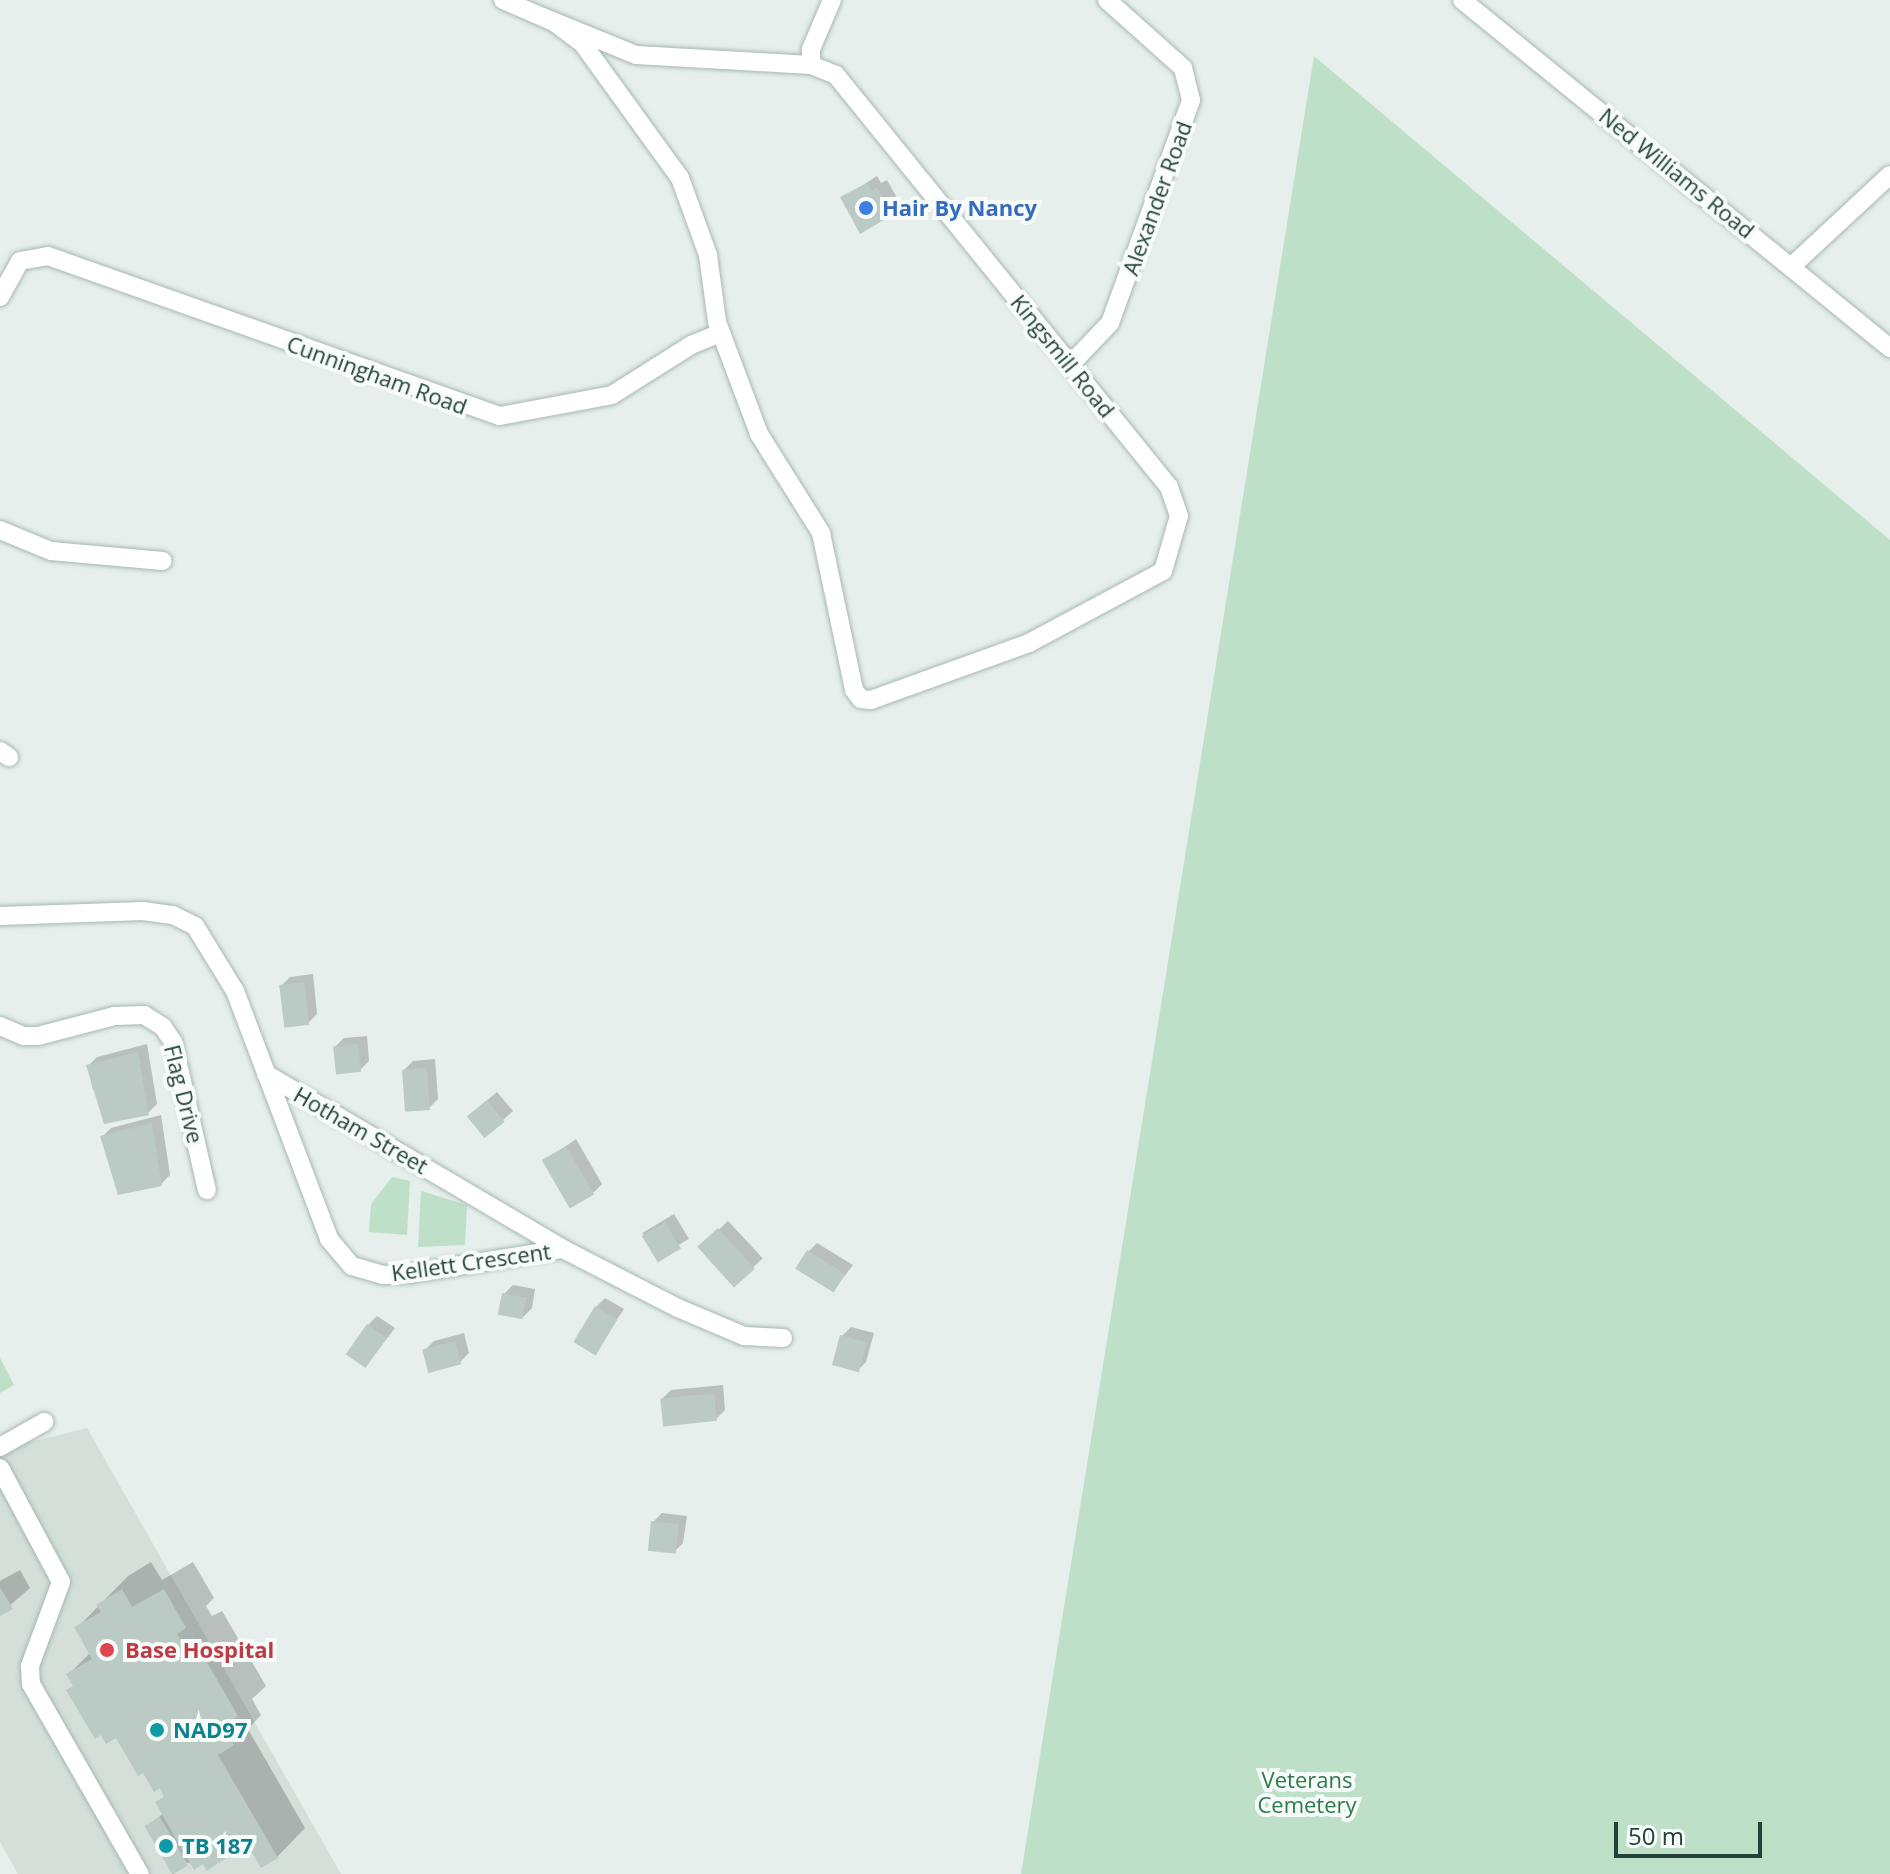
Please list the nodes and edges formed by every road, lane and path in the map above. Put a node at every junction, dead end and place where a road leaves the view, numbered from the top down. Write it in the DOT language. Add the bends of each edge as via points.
graph roads {
  1 [pos="503,0"];
  2 [pos="832,0"];
  3 [pos="1107,0"];
  4 [pos="1462,0"];
  5 [pos="604,53"];
  6 [pos="811,65"];
  7 [pos="1890,175"];
  8 [pos="1793,265"];
  9 [pos="0,297"];
  10 [pos="720,333"];
  11 [pos="1890,348"];
  12 [pos="1070,365"];
  13 [pos="0,530"];
  14 [pos="163,561"];
  15 [pos="0,916"];
  16 [pos="0,1026"];
  17 [pos="266,1074"];
  18 [pos="207,1190"];
  19 [pos="563,1249"];
  20 [pos="783,1338"];
  21 [pos="44,1422"];
  22 [pos="0,1447"];
  23 [pos="0,1468"];
  24 [pos="140,1874"];
  1 -- 5 [label="street"];
  2 -- 6 [label="street" via="811,49"];
  3 -- 12 [label="street, Alexander Road" via="1183,68 1191,100 1110,323"];
  4 -- 8 [label="street, Ned Williams Road"];
  5 -- 6 [label="street, Kingsmill Road"];
  5 -- 10 [label="street" via="680,178 708,255"];
  6 -- 12 [label="street, Kingsmill Road" via="836,75"];
  7 -- 8 [label="street"];
  8 -- 11 [label="street, Ned Williams Road"];
  9 -- 10 [label="street, Cunningham Road" via="14,269 28,256 48,256 500,416 612,395 691,345"];
  10 -- 12 [label="street, Kingsmill Road" via="763,445 821,533 854,690 861,699 871,700 1029,643 1163,571 1178,526 1174,496"];
  13 -- 14 [label="street" via="51,551"];
  15 -- 17 [label="street" via="143,911 173,915 195,926 235,991"];
  16 -- 18 [label="street, Flag Drive" via="38,1036 114,1016 144,1015 163,1027 173,1042"];
  17 -- 19 [label="street, Hotham Street"];
  17 -- 19 [label="street, Kellett Crescent" via="329,1239 352,1266 383,1275 408,1274"];
  19 -- 20 [label="street, Hotham Street" via="744,1336"];
  21 -- 22 [label="street"];
  23 -- 24 [label="street" via="61,1582 30,1666 31,1684"];
}
